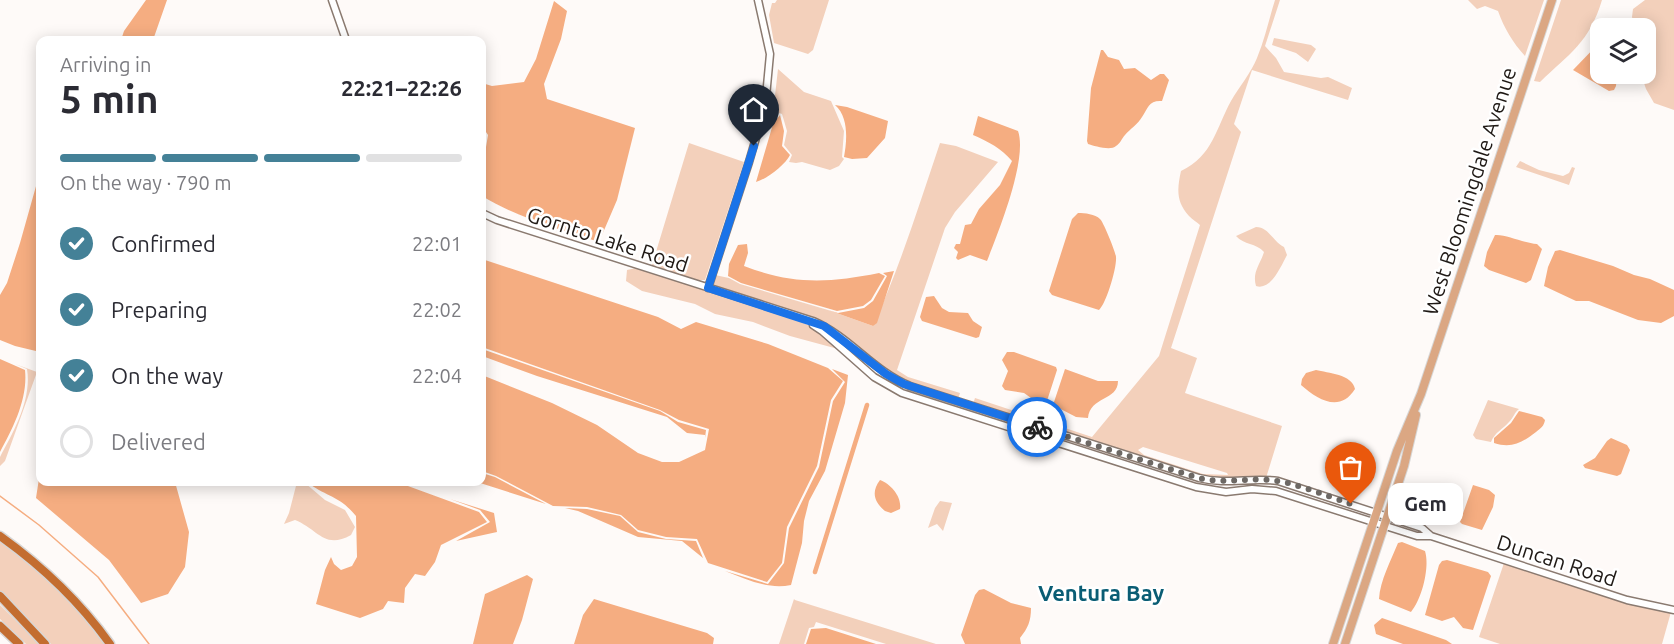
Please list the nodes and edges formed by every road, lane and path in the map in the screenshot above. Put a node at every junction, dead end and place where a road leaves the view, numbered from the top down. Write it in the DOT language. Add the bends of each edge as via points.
graph roads {
  1 [pos="332,0"];
  2 [pos="758,0"];
  3 [pos="1552,0"];
  4 [pos="345,36"];
  5 [pos="486,215"];
  6 [pos="708,288"];
  7 [pos="794,316"];
  8 [pos="1421,394"];
  9 [pos="1278,481"];
  10 [pos="1276,491"];
  11 [pos="1376,513"];
  12 [pos="1387,516"];
  13 [pos="1373,522"];
  14 [pos="1384,526"];
  15 [pos="0,536"];
  16 [pos="1431,536"];
  17 [pos="0,598"];
  18 [pos="1674,610"];
  19 [pos="0,626"];
  20 [pos="19,644"];
  21 [pos="45,644"];
  22 [pos="110,644"];
  23 [pos="1334,644"];
  24 [pos="1345,644"];
  1 -- 4 [label="street"];
  2 -- 6 [label="street" via="770,54 765,107"];
  3 -- 8 [label="main road, West Bloomingdale Avenue"];
  5 -- 6 [label="street, Gornto Lake Road"];
  6 -- 7 [label="street, Gornto Lake Road"];
  7 -- 9 [label="street, Gornto Lake Road" via="829,329 886,374 910,386 1199,478 1222,482"];
  7 -- 10 [label="street, Gornto Lake Road" via="819,328 874,377 902,393 1196,487 1226,492"];
  8 -- 11 [label="main road, West Bloomingdale Avenue"];
  8 -- 12 [label="main road, West Bloomingdale Avenue"];
  9 -- 10 [label="street"];
  9 -- 11 [label="street, Gornto Lake Road"];
  10 -- 13 [label="street, Gornto Lake Road"];
  11 -- 12 [label="street, Gornto Lake Road"];
  11 -- 13 [label="main road, West Bloomingdale Avenue"];
  12 -- 14 [label="main road, West Bloomingdale Avenue"];
  12 -- 16 [label="street, Duncan Road" via="1422,528"];
  13 -- 14 [label="street, Duncan Road"];
  13 -- 23 [label="main road, West Bloomingdale Avenue"];
  14 -- 16 [label="street, Duncan Road"];
  14 -- 24 [label="main road, West Bloomingdale Avenue"];
  15 -- 22 [label="highway" via="65,590"];
  16 -- 18 [label="street, Duncan Road" via="1627,600"];
  17 -- 21 [label="highway"];
  19 -- 20 [label="highway"];
}
